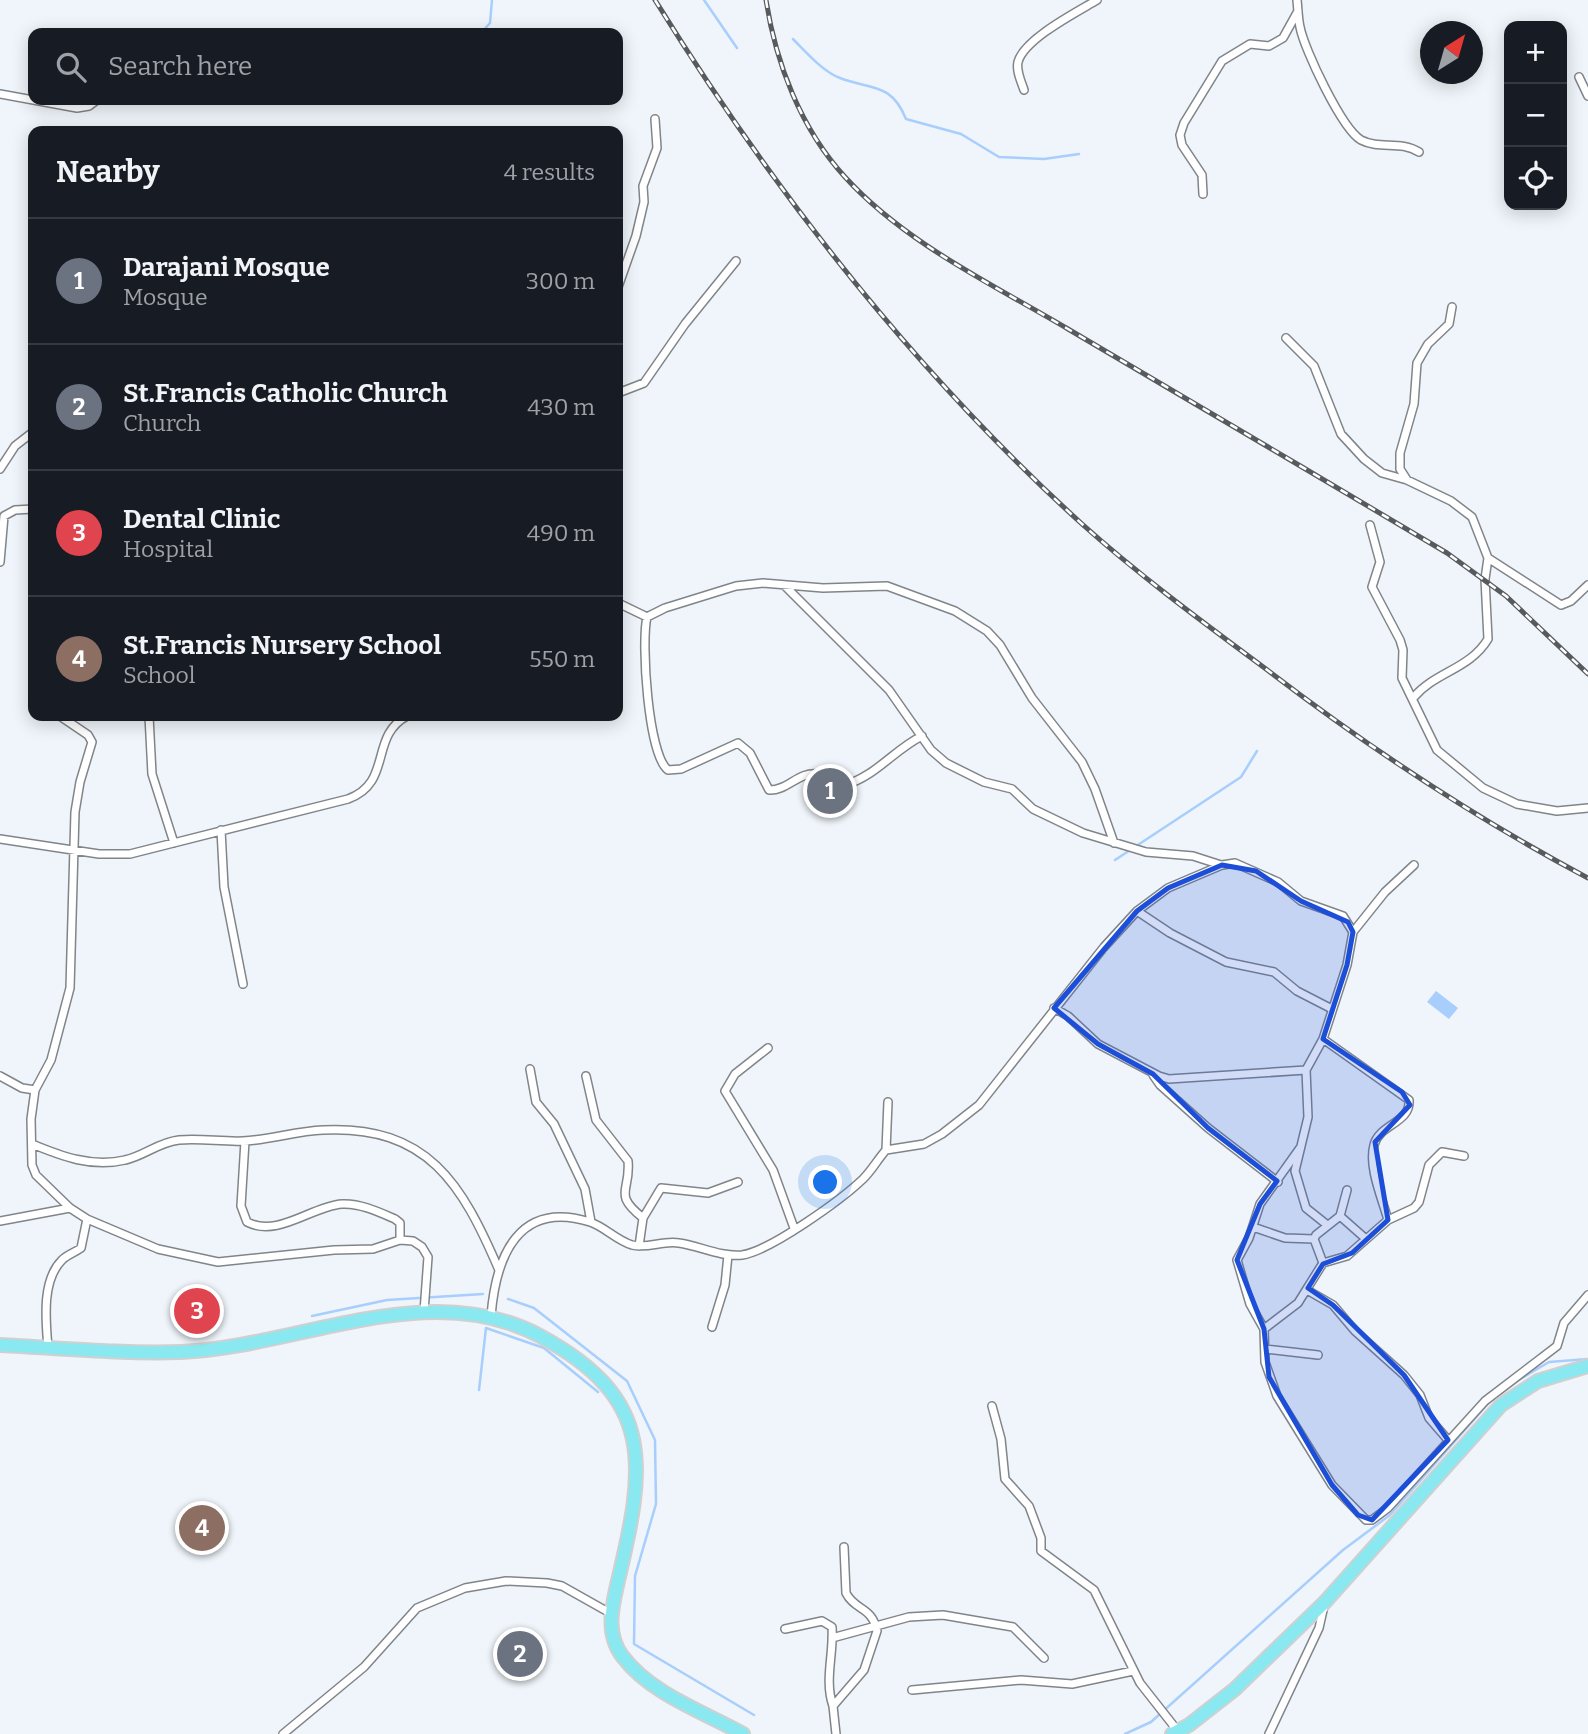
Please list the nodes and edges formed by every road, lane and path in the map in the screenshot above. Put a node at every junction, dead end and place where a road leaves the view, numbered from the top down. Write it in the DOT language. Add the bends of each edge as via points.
graph roads {
  1 [pos="1097,0"];
  2 [pos="1297,0"];
  3 [pos="1298,11"];
  4 [pos="1579,77"];
  5 [pos="1024,90"];
  6 [pos="0,94"];
  7 [pos="1588,96"];
  8 [pos="28,99"];
  9 [pos="60,105"];
  10 [pos="90,105"];
  11 [pos="654,119"];
  12 [pos="1419,152"];
  13 [pos="1203,194"];
  14 [pos="736,261"];
  15 [pos="623,274"];
  16 [pos="1452,307"];
  17 [pos="1286,338"];
  18 [pos="623,391"];
  19 [pos="28,436"];
  20 [pos="0,469"];
  21 [pos="1407,480"];
  22 [pos="28,509"];
  23 [pos="1,520"];
  24 [pos="1370,525"];
  25 [pos="1488,558"];
  26 [pos="0,562"];
  27 [pos="784,584"];
  28 [pos="1588,585"];
  29 [pos="623,605"];
  30 [pos="647,617"];
  31 [pos="1414,697"];
  32 [pos="67,721"];
  33 [pos="149,721"];
  34 [pos="402,721"];
  35 [pos="922,736"];
  36 [pos="1588,808"];
  37 [pos="221,830"];
  38 [pos="0,839"];
  39 [pos="174,843"];
  40 [pos="1114,844"];
  41 [pos="74,850"];
  42 [pos="1222,865"];
  43 [pos="1415,865"];
  44 [pos="1137,911"];
  45 [pos="1353,932"];
  46 [pos="243,984"];
  47 [pos="1054,1008"];
  48 [pos="1332,1009"];
  49 [pos="1323,1039"];
  50 [pos="768,1048"];
  51 [pos="530,1069"];
  52 [pos="1306,1070"];
  53 [pos="1153,1074"];
  54 [pos="0,1076"];
  55 [pos="586,1076"];
  56 [pos="35,1090"];
  57 [pos="888,1102"];
  58 [pos="245,1142"];
  59 [pos="32,1144"];
  60 [pos="1300,1148"];
  61 [pos="886,1150"];
  62 [pos="1464,1156"];
  63 [pos="738,1182"];
  64 [pos="1278,1182"];
  65 [pos="1347,1190"];
  66 [pos="70,1208"];
  67 [pos="1340,1216"];
  68 [pos="643,1218"];
  69 [pos="87,1219"];
  70 [pos="1388,1220"];
  71 [pos="0,1222"];
  72 [pos="591,1222"];
  73 [pos="1326,1224"];
  74 [pos="1253,1227"];
  75 [pos="794,1228"];
  76 [pos="1314,1239"];
  77 [pos="1366,1239"];
  78 [pos="400,1240"];
  79 [pos="639,1246"];
  80 [pos="728,1255"];
  81 [pos="1324,1263"];
  82 [pos="499,1270"];
  83 [pos="1307,1290"];
  84 [pos="1588,1295"];
  85 [pos="424,1312"];
  86 [pos="491,1316"];
  87 [pos="712,1327"];
  88 [pos="1264,1329"];
  89 [pos="0,1345"];
  90 [pos="48,1348"];
  91 [pos="1265,1349"];
  92 [pos="1318,1355"];
  93 [pos="1588,1366"];
  94 [pos="1528,1367"];
  95 [pos="1538,1381"];
  96 [pos="992,1406"];
  97 [pos="1448,1440"];
  98 [pos="844,1547"];
  99 [pos="1325,1602"];
  100 [pos="610,1613"];
  101 [pos="876,1626"];
  102 [pos="785,1629"];
  103 [pos="832,1638"];
  104 [pos="1044,1658"];
  105 [pos="1133,1671"];
  106 [pos="912,1690"];
  107 [pos="833,1706"];
  108 [pos="1175,1732"];
  109 [pos="283,1734"];
  110 [pos="743,1734"];
  111 [pos="836,1734"];
  112 [pos="1269,1734"];
  1 -- 5 [label="street" via="1050,29 1021,57 1018,72"];
  2 -- 3 [label="street"];
  3 -- 12 [label="street" via="1302,35 1331,103 1352,132 1371,144 1404,145"];
  3 -- 13 [label="street" via="1283,38 1269,46 1250,44 1223,61 1184,123 1182,145 1202,175"];
  4 -- 7 [label="street"];
  6 -- 8 [label="street"];
  9 -- 10 [label="street"];
  11 -- 15 [label="street" via="657,148 643,186 644,202"];
  14 -- 18 [label="street" via="644,383"];
  16 -- 21 [label="street" via="1449,324 1428,344 1417,363 1414,404 1400,453 1400,469"];
  17 -- 21 [label="street" via="1314,366 1332,416 1350,445 1382,473"];
  19 -- 20 [label="street" via="7,455"];
  21 -- 25 [label="street" via="1451,501 1472,517"];
  22 -- 23 [label="street" via="7,513"];
  23 -- 26 [label="street"];
  24 -- 31 [label="street" via="1380,562 1371,584 1403,650 1401,672"];
  25 -- 28 [label="street" via="1561,605"];
  25 -- 31 [label="street" via="1488,639 1465,664 1423,687"];
  27 -- 30 [label="street" via="736,586"];
  27 -- 35 [label="street" via="889,690"];
  27 -- 40 [label="street" via="887,586 955,611 987,631 1082,762"];
  29 -- 30 [label="street"];
  30 -- 35 [label="street" via="646,662 654,740 668,770 681,769 738,743 750,753 769,790 779,790 808,774 845,785 887,763"];
  31 -- 36 [label="street" via="1437,750 1483,788 1517,804 1557,811"];
  32 -- 41 [label="street" via="92,742 80,782"];
  33 -- 39 [label="street" via="152,774"];
  34 -- 37 [label="street" via="390,732 364,793"];
  35 -- 40 [label="street" via="946,763 984,782 1012,789 1032,809 1055,822"];
  37 -- 39 [label="street"];
  37 -- 46 [label="street" via="225,887"];
  38 -- 41 [label="street"];
  39 -- 41 [label="street" via="130,854"];
  40 -- 42 [label="street"];
  41 -- 56 [label="street" via="70,988 51,1060"];
  42 -- 44 [label="street" via="1168,888"];
  42 -- 45 [label="street" via="1235,863 1268,876 1301,901 1343,916"];
  43 -- 45 [label="street" via="1385,892"];
  44 -- 47 [label="street"];
  44 -- 48 [label="street" via="1226,962 1274,972 1297,991"];
  45 -- 48 [label="street"];
  47 -- 53 [label="street" via="1098,1044"];
  47 -- 61 [label="street" via="987,1096 962,1120 923,1144"];
  48 -- 49 [label="street"];
  49 -- 52 [label="street"];
  49 -- 70 [label="street" via="1409,1100 1405,1115 1375,1142 1374,1164"];
  50 -- 75 [label="street" via="735,1074 725,1091 773,1170"];
  51 -- 72 [label="street" via="536,1102 554,1124 585,1189"];
  52 -- 53 [label="street" via="1169,1079"];
  52 -- 60 [label="street" via="1308,1111"];
  53 -- 64 [label="street" via="1208,1128"];
  54 -- 56 [label="street"];
  55 -- 68 [label="street" via="596,1120 628,1161 623,1196"];
  56 -- 59 [label="street"];
  57 -- 61 [label="street"];
  58 -- 59 [label="street" via="179,1140 125,1160 92,1162"];
  58 -- 78 [label="street" via="241,1206 247,1222 276,1224 345,1204 395,1219 400,1223"];
  58 -- 82 [label="street" via="344,1129 397,1141 433,1162 466,1199"];
  59 -- 66 [label="street" via="36,1175"];
  60 -- 64 [label="street"];
  60 -- 73 [label="street" via="1295,1181 1306,1208"];
  61 -- 75 [label="street" via="848,1192"];
  62 -- 70 [label="street" via="1442,1152 1429,1165 1419,1202"];
  63 -- 68 [label="street" via="709,1193 661,1188"];
  64 -- 74 [label="street" via="1260,1204"];
  65 -- 67 [label="street"];
  66 -- 69 [label="street"];
  66 -- 71 [label="street"];
  67 -- 73 [label="street"];
  67 -- 77 [label="street"];
  68 -- 79 [label="street"];
  69 -- 78 [label="street" via="158,1249 218,1262 373,1249"];
  69 -- 90 [label="street" via="81,1248 61,1261 48,1290"];
  70 -- 77 [label="street"];
  72 -- 79 [label="street" via="621,1241"];
  72 -- 82 [label="street" via="539,1218 523,1229"];
  73 -- 76 [label="street"];
  74 -- 76 [label="street" via="1285,1238"];
  74 -- 88 [label="street" via="1237,1260 1250,1304"];
  75 -- 80 [label="street" via="754,1252"];
  76 -- 81 [label="street"];
  77 -- 81 [label="street" via="1347,1256"];
  78 -- 85 [label="street" via="418,1243 428,1257"];
  79 -- 80 [label="street" via="680,1243"];
  80 -- 87 [label="street"];
  81 -- 83 [label="street"];
  82 -- 86 [label="street"];
  83 -- 88 [label="street" via="1298,1303"];
  83 -- 97 [label="street" via="1333,1305 1404,1375"];
  84 -- 94 [label="street" via="1564,1323 1557,1346"];
  85 -- 86 [label="main road"];
  85 -- 90 [label="main road" via="181,1352"];
  86 -- 100 [label="main road" via="552,1342 597,1378 626,1416 634,1438 637,1482"];
  88 -- 91 [label="street"];
  89 -- 90 [label="main road"];
  91 -- 92 [label="street"];
  91 -- 97 [label="street" via="1269,1377 1292,1423 1332,1485 1366,1520 1388,1508"];
  93 -- 95 [label="main road"];
  94 -- 95 [label="street"];
  94 -- 97 [label="street" via="1485,1401"];
  95 -- 99 [label="main road" via="1500,1405"];
  96 -- 105 [label="street" via="1005,1479 1029,1506 1041,1551 1094,1590"];
  98 -- 101 [label="street" via="846,1593 870,1613"];
  99 -- 108 [label="main road" via="1235,1689"];
  99 -- 112 [label="street" via="1319,1628"];
  100 -- 109 [label="street" via="562,1586 547,1583 506,1581 464,1588 417,1608 364,1667"];
  100 -- 110 [label="main road" via="621,1655 638,1673"];
  101 -- 103 [label="street"];
  101 -- 104 [label="street" via="909,1617 943,1615 1008,1625"];
  101 -- 107 [label="street" via="877,1638 864,1671"];
  102 -- 103 [label="street" via="822,1621 832,1627"];
  103 -- 107 [label="street" via="828,1687"];
  105 -- 106 [label="street" via="1072,1684 1021,1680"];
  105 -- 108 [label="street"];
  107 -- 111 [label="street"];
}
